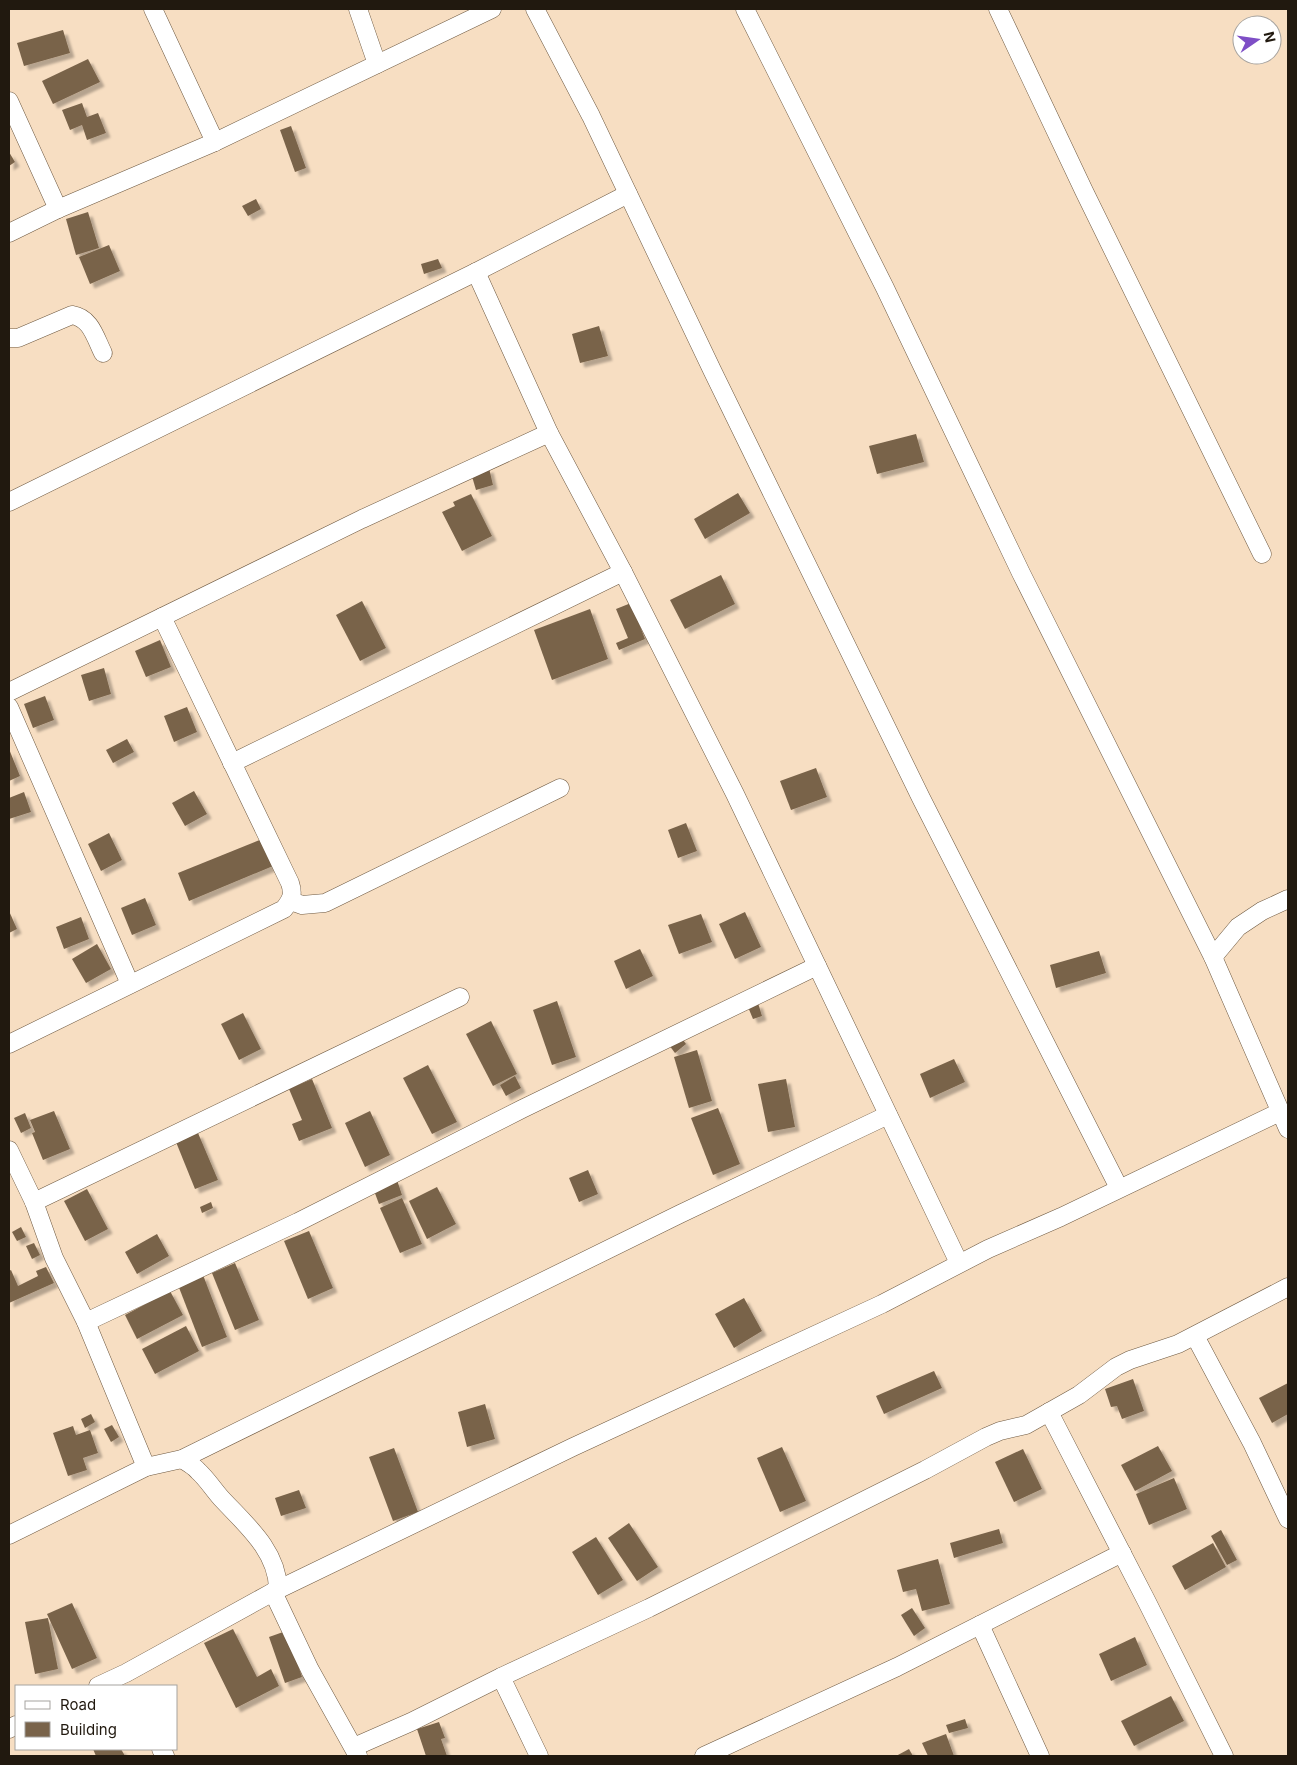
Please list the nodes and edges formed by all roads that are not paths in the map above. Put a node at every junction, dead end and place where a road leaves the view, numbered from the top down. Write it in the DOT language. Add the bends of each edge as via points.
graph roads {
  1 [pos="153,9"];
  2 [pos="358,9"];
  3 [pos="492,9"];
  4 [pos="535,9"];
  5 [pos="746,9"];
  6 [pos="998,9"];
  7 [pos="377,64"];
  8 [pos="9,101"];
  9 [pos="215,142"];
  10 [pos="628,194"];
  11 [pos="58,209"];
  12 [pos="9,233"];
  13 [pos="476,272"];
  14 [pos="9,338"];
  15 [pos="103,353"];
  16 [pos="549,433"];
  17 [pos="9,502"];
  18 [pos="1262,554"];
  19 [pos="623,572"];
  20 [pos="162,617"];
  21 [pos="9,692"];
  22 [pos="9,707"];
  23 [pos="232,763"];
  24 [pos="560,788"];
  25 [pos="1288,898"];
  26 [pos="291,901"];
  27 [pos="1213,957"];
  28 [pos="817,966"];
  29 [pos="130,984"];
  30 [pos="460,997"];
  31 [pos="9,1044"];
  32 [pos="1280,1112"];
  33 [pos="888,1115"];
  34 [pos="1288,1129"];
  35 [pos="9,1150"];
  36 [pos="1119,1188"];
  37 [pos="34,1202"];
  38 [pos="959,1263"];
  39 [pos="1288,1287"];
  40 [pos="86,1322"];
  41 [pos="1194,1336"];
  42 [pos="1049,1412"];
  43 [pos="182,1459"];
  44 [pos="146,1467"];
  45 [pos="1288,1519"];
  46 [pos="9,1535"];
  47 [pos="1122,1553"];
  48 [pos="273,1592"];
  49 [pos="980,1625"];
  50 [pos="501,1677"];
  51 [pos="129,1680"];
  52 [pos="103,1685"];
  53 [pos="356,1752"];
  54 [pos="539,1756"];
  55 [pos="704,1756"];
  56 [pos="1040,1756"];
  57 [pos="1224,1756"];
  1 -- 9 [label="street"];
  2 -- 7 [label="street"];
  3 -- 7 [label="street"];
  4 -- 10 [label="street"];
  5 -- 27 [label="street"];
  6 -- 18 [label="street"];
  7 -- 9 [label="street"];
  8 -- 11 [label="street"];
  9 -- 11 [label="street"];
  10 -- 13 [label="street"];
  10 -- 36 [label="street" via="921,798"];
  11 -- 12 [label="street"];
  13 -- 16 [label="street"];
  13 -- 17 [label="street"];
  14 -- 15 [label="street" via="18,338 72,315 87,321"];
  16 -- 19 [label="street"];
  16 -- 20 [label="street" via="362,519"];
  19 -- 23 [label="street"];
  19 -- 28 [label="street"];
  20 -- 21 [label="street"];
  20 -- 23 [label="street"];
  22 -- 29 [label="street"];
  23 -- 26 [label="street" via="290,883"];
  24 -- 26 [label="street" via="325,903 302,905"];
  25 -- 27 [label="street" via="1238,927"];
  26 -- 29 [label="street" via="284,910"];
  27 -- 32 [label="street"];
  28 -- 33 [label="street"];
  28 -- 40 [label="street" via="531,1104 298,1222"];
  29 -- 31 [label="street"];
  30 -- 37 [label="street"];
  32 -- 34 [label="street"];
  32 -- 36 [label="street"];
  33 -- 38 [label="street"];
  33 -- 43 [label="street"];
  35 -- 37 [label="street"];
  36 -- 38 [label="street"];
  37 -- 40 [label="street" via="54,1258"];
  38 -- 48 [label="street" via="882,1304 573,1447"];
  39 -- 41 [label="street"];
  40 -- 44 [label="street"];
  41 -- 42 [label="street" via="1116,1367 1079,1395"];
  41 -- 45 [label="street" via="1252,1443"];
  42 -- 47 [label="street"];
  42 -- 50 [label="street" via="1026,1425 1000,1431 978,1441 648,1608"];
  43 -- 44 [label="street"];
  43 -- 48 [label="street" via="198,1470 253,1531 268,1554 278,1579 278,1588"];
  44 -- 46 [label="street"];
  47 -- 49 [label="street"];
  47 -- 57 [label="street"];
  48 -- 51 [label="street"];
  48 -- 53 [label="street" via="310,1670"];
  49 -- 55 [label="street"];
  49 -- 56 [label="street"];
  50 -- 53 [label="street"];
  50 -- 54 [label="street"];
  51 -- 52 [label="street"];
}
